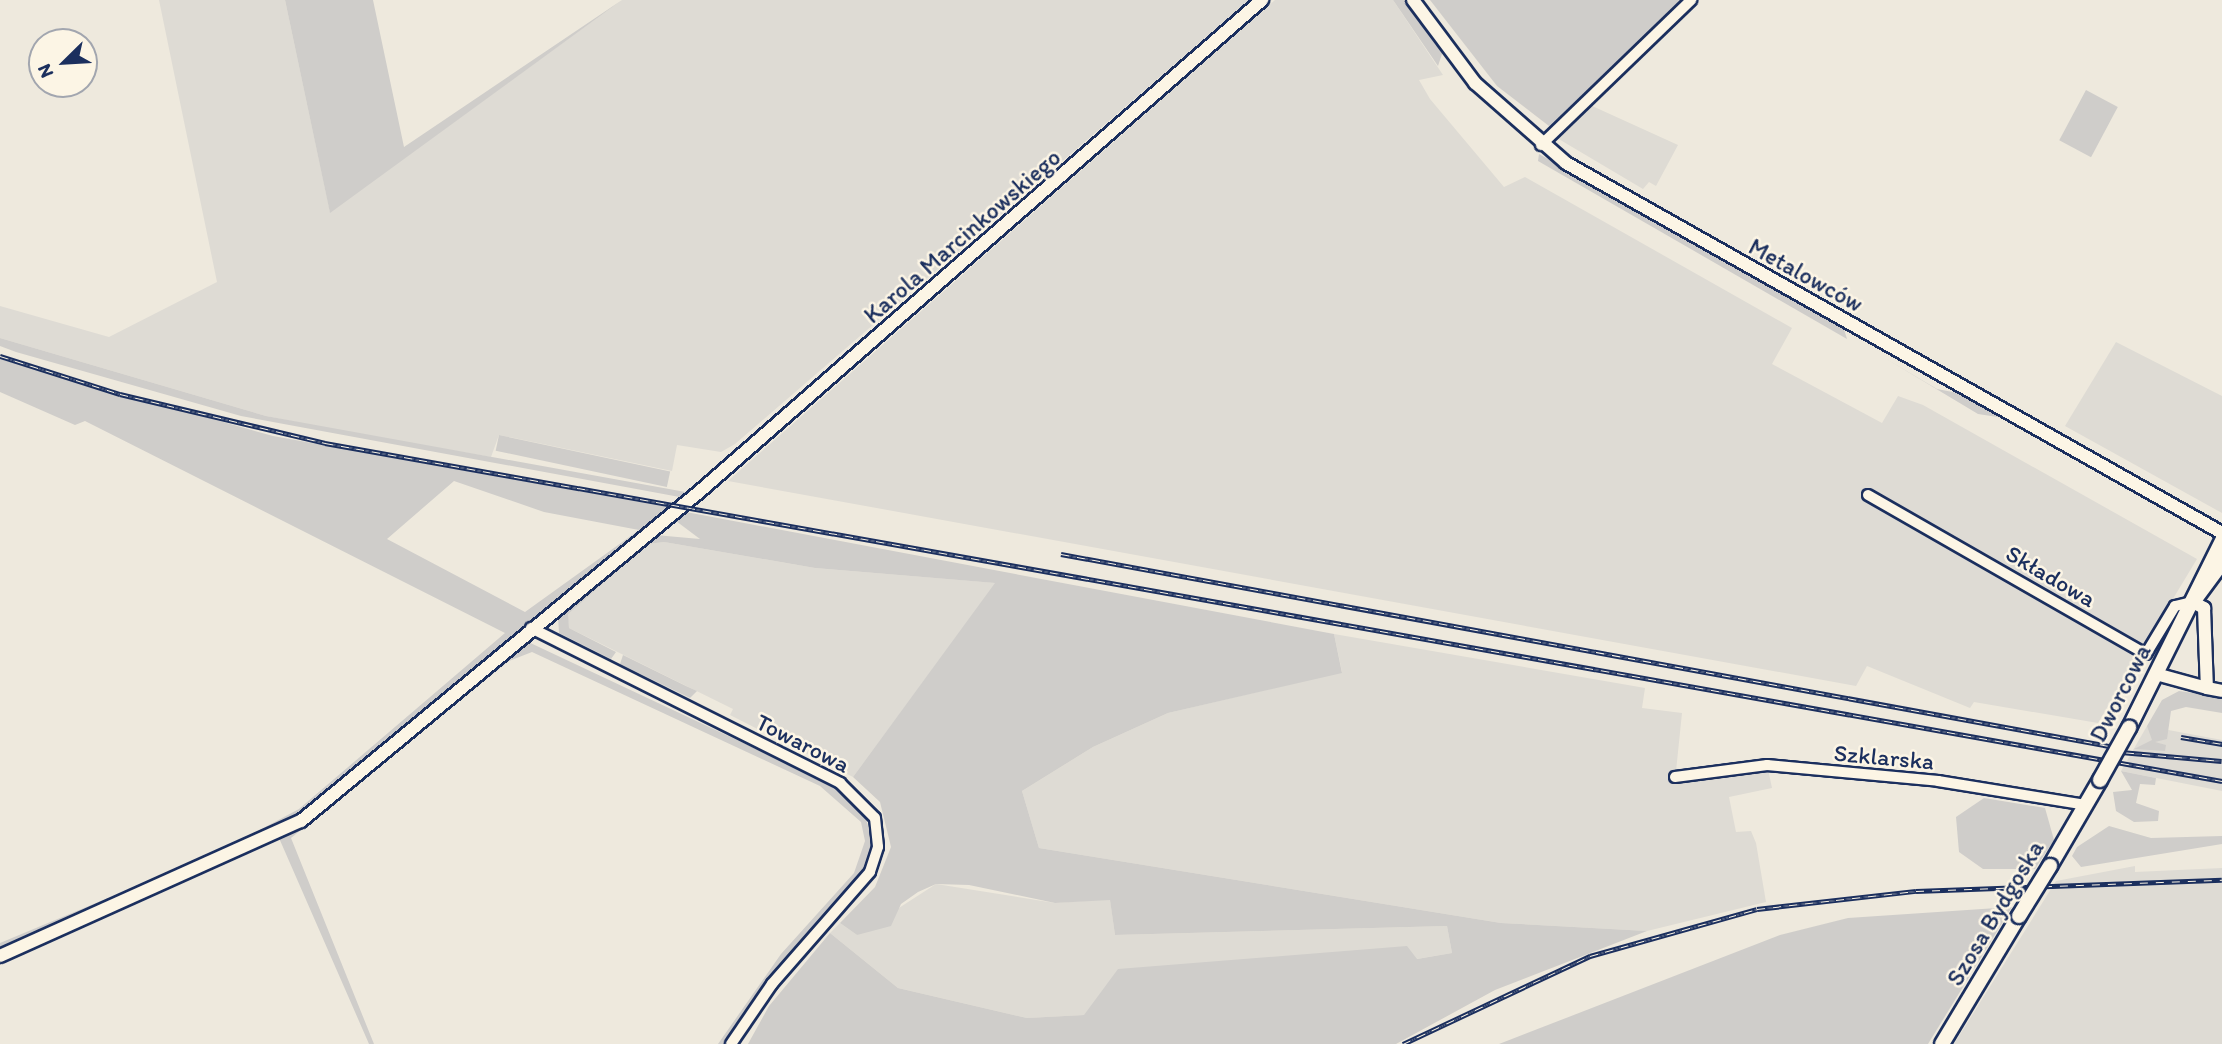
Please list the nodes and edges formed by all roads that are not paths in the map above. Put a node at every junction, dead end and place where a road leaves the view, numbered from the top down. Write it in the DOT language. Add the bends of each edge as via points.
graph roads {
  1 [pos="1262,0"];
  2 [pos="1413,0"];
  3 [pos="1691,0"];
  4 [pos="1541,145"];
  5 [pos="1868,495"];
  6 [pos="2221,541"];
  7 [pos="2222,563"];
  8 [pos="2193,602"];
  9 [pos="531,628"];
  10 [pos="2156,674"];
  11 [pos="2207,688"];
  12 [pos="2222,691"];
  13 [pos="1675,777"];
  14 [pos="2087,805"];
  15 [pos="0,956"];
  16 [pos="731,1044"];
  17 [pos="1942,1044"];
  1 -- 9 [label="street, Karola Marcinkowskiego" via="689,501"];
  2 -- 4 [label="street, Metalowców" via="1475,83"];
  3 -- 4 [label="street"];
  4 -- 6 [label="street, Metalowców"];
  5 -- 8 [label="street, Składowa" via="2146,654 2175,606"];
  6 -- 8 [label="main road, Dworcowa"];
  7 -- 8 [label="main road, Dworcowa"];
  8 -- 10 [label="main road, Dworcowa"];
  8 -- 11 [label="street" via="2204,608"];
  9 -- 15 [label="street, Karola Marcinkowskiego" via="285,832"];
  9 -- 16 [label="street, Towarowa" via="840,783 875,818 878,847 870,872 772,984"];
  10 -- 11 [label="street"];
  10 -- 14 [label="main road, Dworcowa, bridge"];
  11 -- 12 [label="street"];
  13 -- 14 [label="street, Szklarska" via="1767,765 1938,781"];
  14 -- 17 [label="main road, Szosa Bydgoska, bridge"];
}
